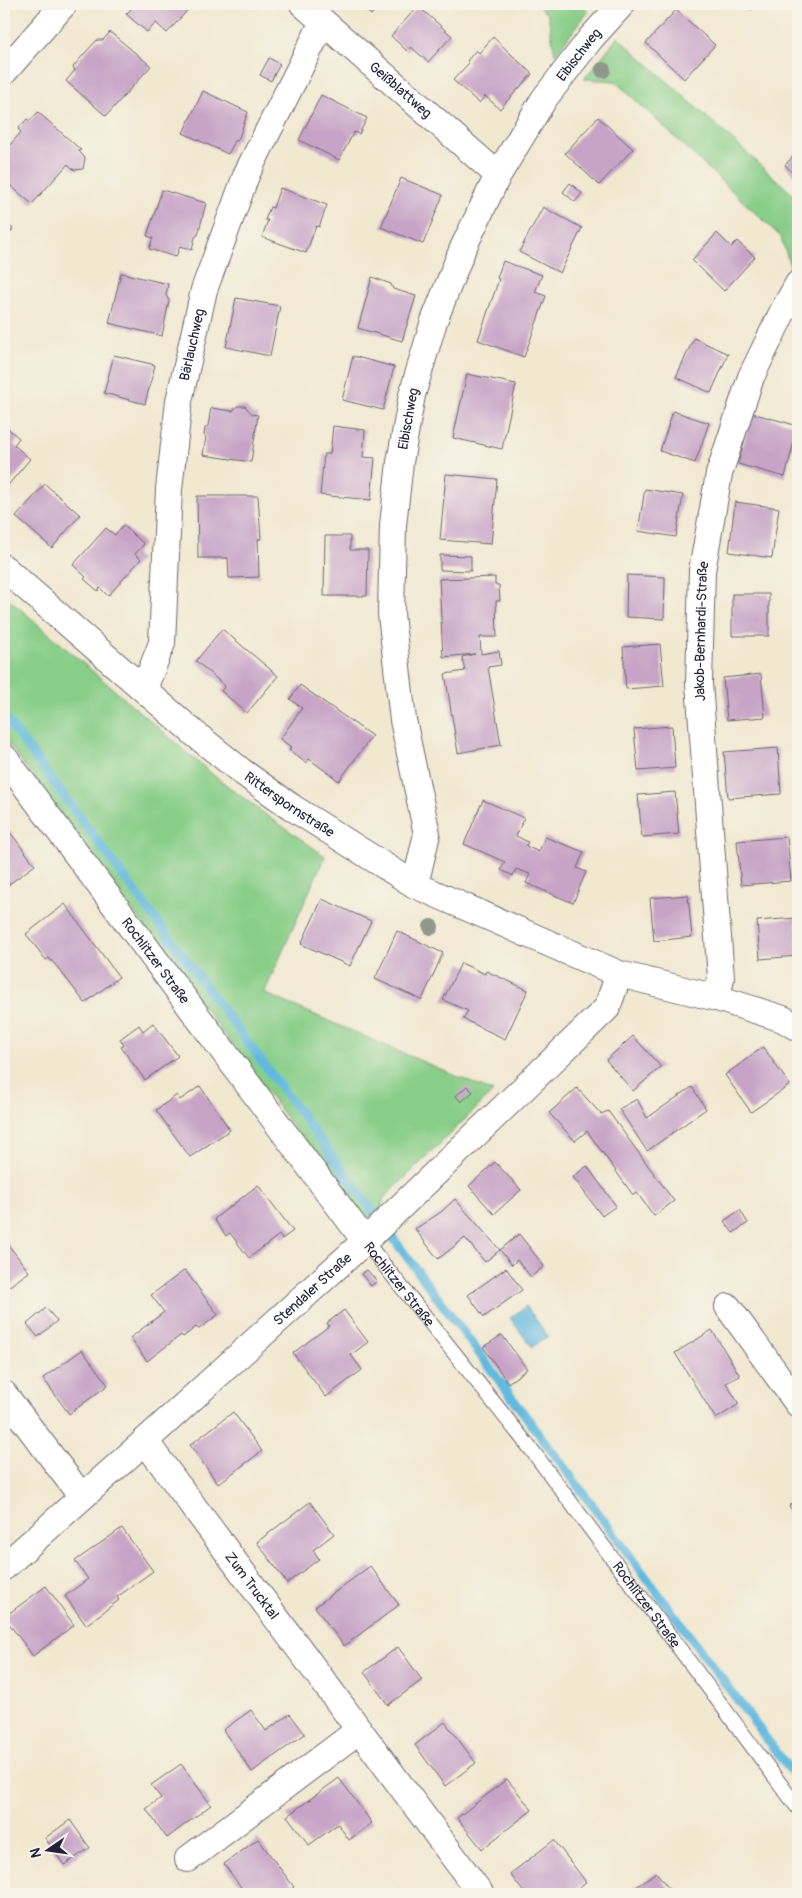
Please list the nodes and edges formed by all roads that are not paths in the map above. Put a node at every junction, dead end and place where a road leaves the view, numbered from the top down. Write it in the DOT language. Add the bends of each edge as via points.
graph roads {
  1 [pos="64,4"];
  2 [pos="304,4"];
  3 [pos="622,4"];
  4 [pos="323,22"];
  5 [pos="4,72"];
  6 [pos="498,175"];
  7 [pos="798,284"];
  8 [pos="4,568"];
  9 [pos="144,689"];
  10 [pos="4,757"];
  11 [pos="415,885"];
  12 [pos="620,974"];
  13 [pos="717,998"];
  14 [pos="798,1028"];
  15 [pos="365,1241"];
  16 [pos="728,1307"];
  17 [pos="4,1394"];
  18 [pos="798,1404"];
  19 [pos="145,1442"];
  20 [pos="82,1497"];
  21 [pos="4,1567"];
  22 [pos="358,1731"];
  23 [pos="798,1808"];
  24 [pos="188,1860"];
  25 [pos="481,1894"];
  1 -- 5 [label="street"];
  2 -- 4 [label="street, Geißblattweg"];
  3 -- 6 [label="street, Eibischweg" via="544,99"];
  4 -- 6 [label="street, Geißblattweg"];
  4 -- 9 [label="street, Bärlauchweg" via="247,173 204,290 179,401 169,489 162,643"];
  6 -- 11 [label="street, Eibischweg" via="462,248 434,321 412,395 399,471 393,525 391,614 403,720 427,834"];
  7 -- 13 [label="street, Jakob-Bernhardi-Straße" via="751,377 719,474 702,571 699,683 721,978"];
  8 -- 9 [label="street, Ritterspornstraße"];
  9 -- 11 [label="street, Ritterspornstraße" via="241,771"];
  10 -- 15 [label="street, Rochlitzer Straße"];
  11 -- 12 [label="street, Ritterspornstraße"];
  12 -- 13 [label="street, Ritterspornstraße"];
  12 -- 15 [label="street, Stendaler Straße" via="607,1008"];
  13 -- 14 [label="street, Ritterspornstraße" via="783,1019"];
  15 -- 19 [label="street, Stendaler Straße"];
  15 -- 23 [label="lane, Rochlitzer Straße" via="534,1453"];
  16 -- 18 [label="street"];
  17 -- 20 [label="street"];
  19 -- 20 [label="street, Stendaler Straße"];
  19 -- 22 [label="street, Zum Trucktal"];
  20 -- 21 [label="street, Stendaler Straße"];
  22 -- 24 [label="street"];
  22 -- 25 [label="street, Zum Trucktal"];
}
